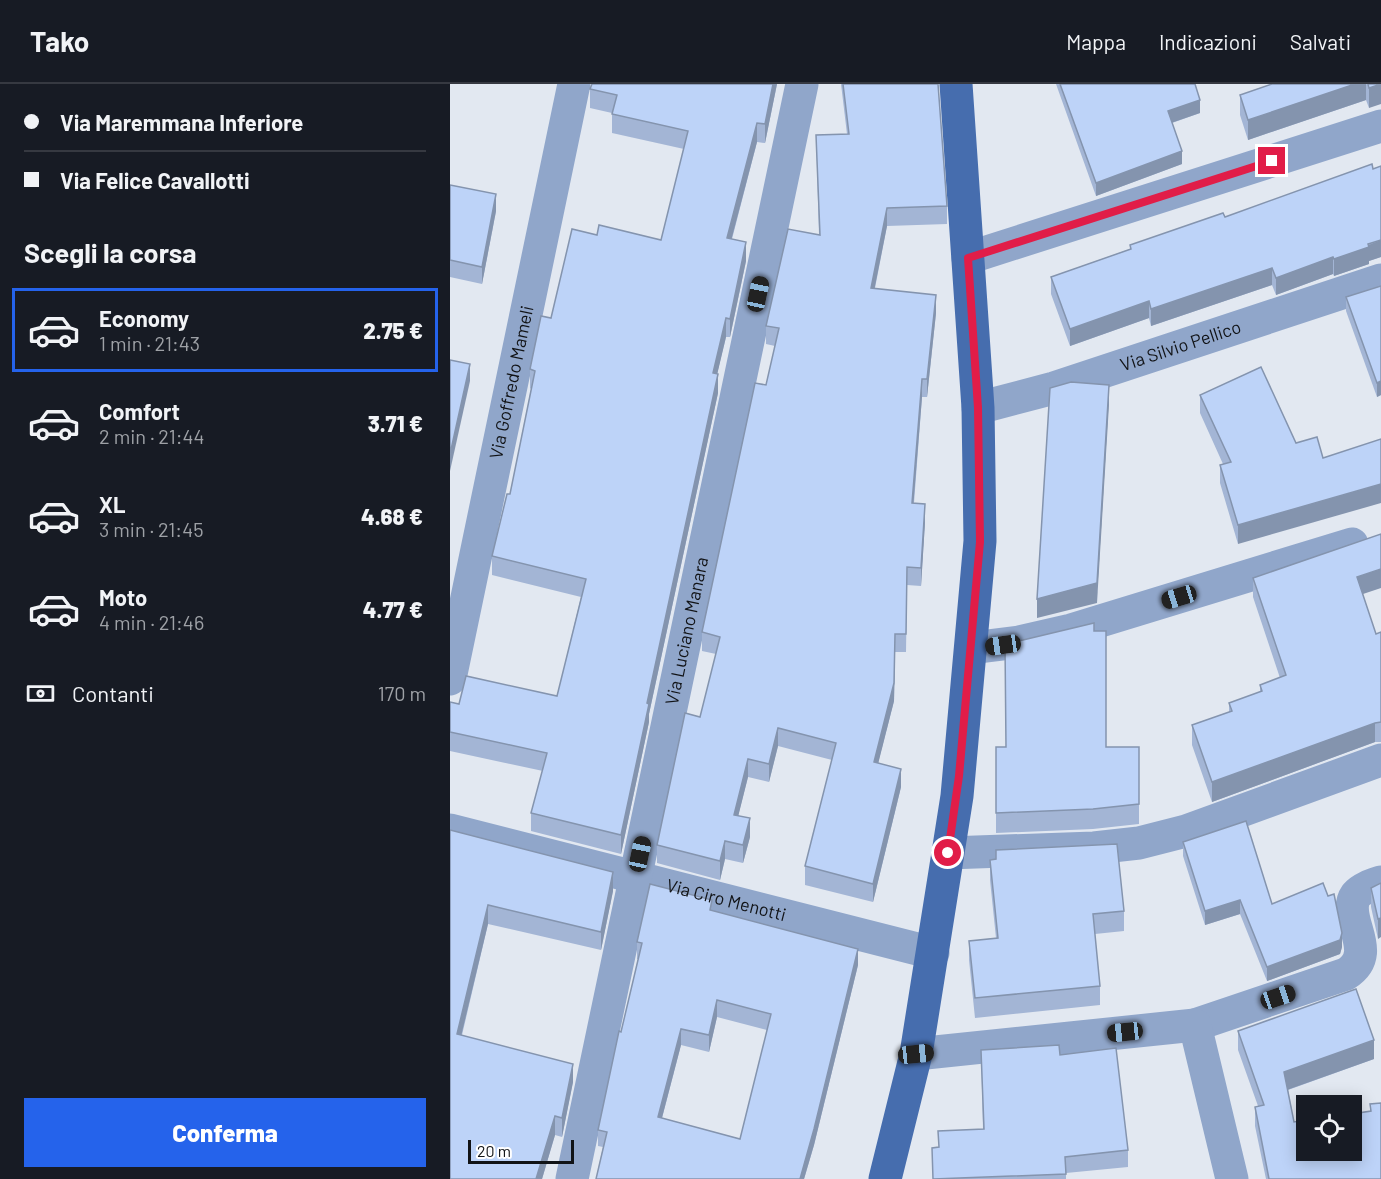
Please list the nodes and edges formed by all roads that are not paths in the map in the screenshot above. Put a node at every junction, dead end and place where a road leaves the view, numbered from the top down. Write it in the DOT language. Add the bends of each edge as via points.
graph roads {
  1 [pos="574,84"];
  2 [pos="802,84"];
  3 [pos="956,84"];
  4 [pos="1381,126"];
  5 [pos="968,258"];
  6 [pos="1381,280"];
  7 [pos="978,408"];
  8 [pos="1352,544"];
  9 [pos="971,648"];
  10 [pos="450,679"];
  11 [pos="1381,760"];
  12 [pos="450,830"];
  13 [pos="948,853"];
  14 [pos="635,878"];
  15 [pos="1381,882"];
  16 [pos="933,953"];
  17 [pos="1195,1025"];
  18 [pos="916,1054"];
  19 [pos="572,1179"];
  20 [pos="885,1179"];
  21 [pos="1232,1179"];
  1 -- 10 [label="street, Via Goffredo Mameli"];
  2 -- 14 [label="street, Via Luciano Manara"];
  3 -- 5 [label="main road"];
  4 -- 5 [label="street"];
  5 -- 7 [label="main road"];
  6 -- 7 [label="street, Via Silvio Pellico" via="1054,388"];
  7 -- 9 [label="main road" via="981,513"];
  8 -- 9 [label="street" via="1071,630"];
  9 -- 13 [label="main road"];
  11 -- 13 [label="street" via="1186,831 1139,843"];
  12 -- 14 [label="street, Via Ciro Menotti"];
  13 -- 16 [label="main road"];
  14 -- 16 [label="street, Via Ciro Menotti"];
  14 -- 19 [label="street, Via Luciano Manara"];
  15 -- 17 [label="street" via="1362,889 1354,899 1366,944 1361,966"];
  16 -- 18 [label="main road"];
  17 -- 18 [label="street"];
  17 -- 21 [label="street"];
  18 -- 20 [label="main road"];
}
